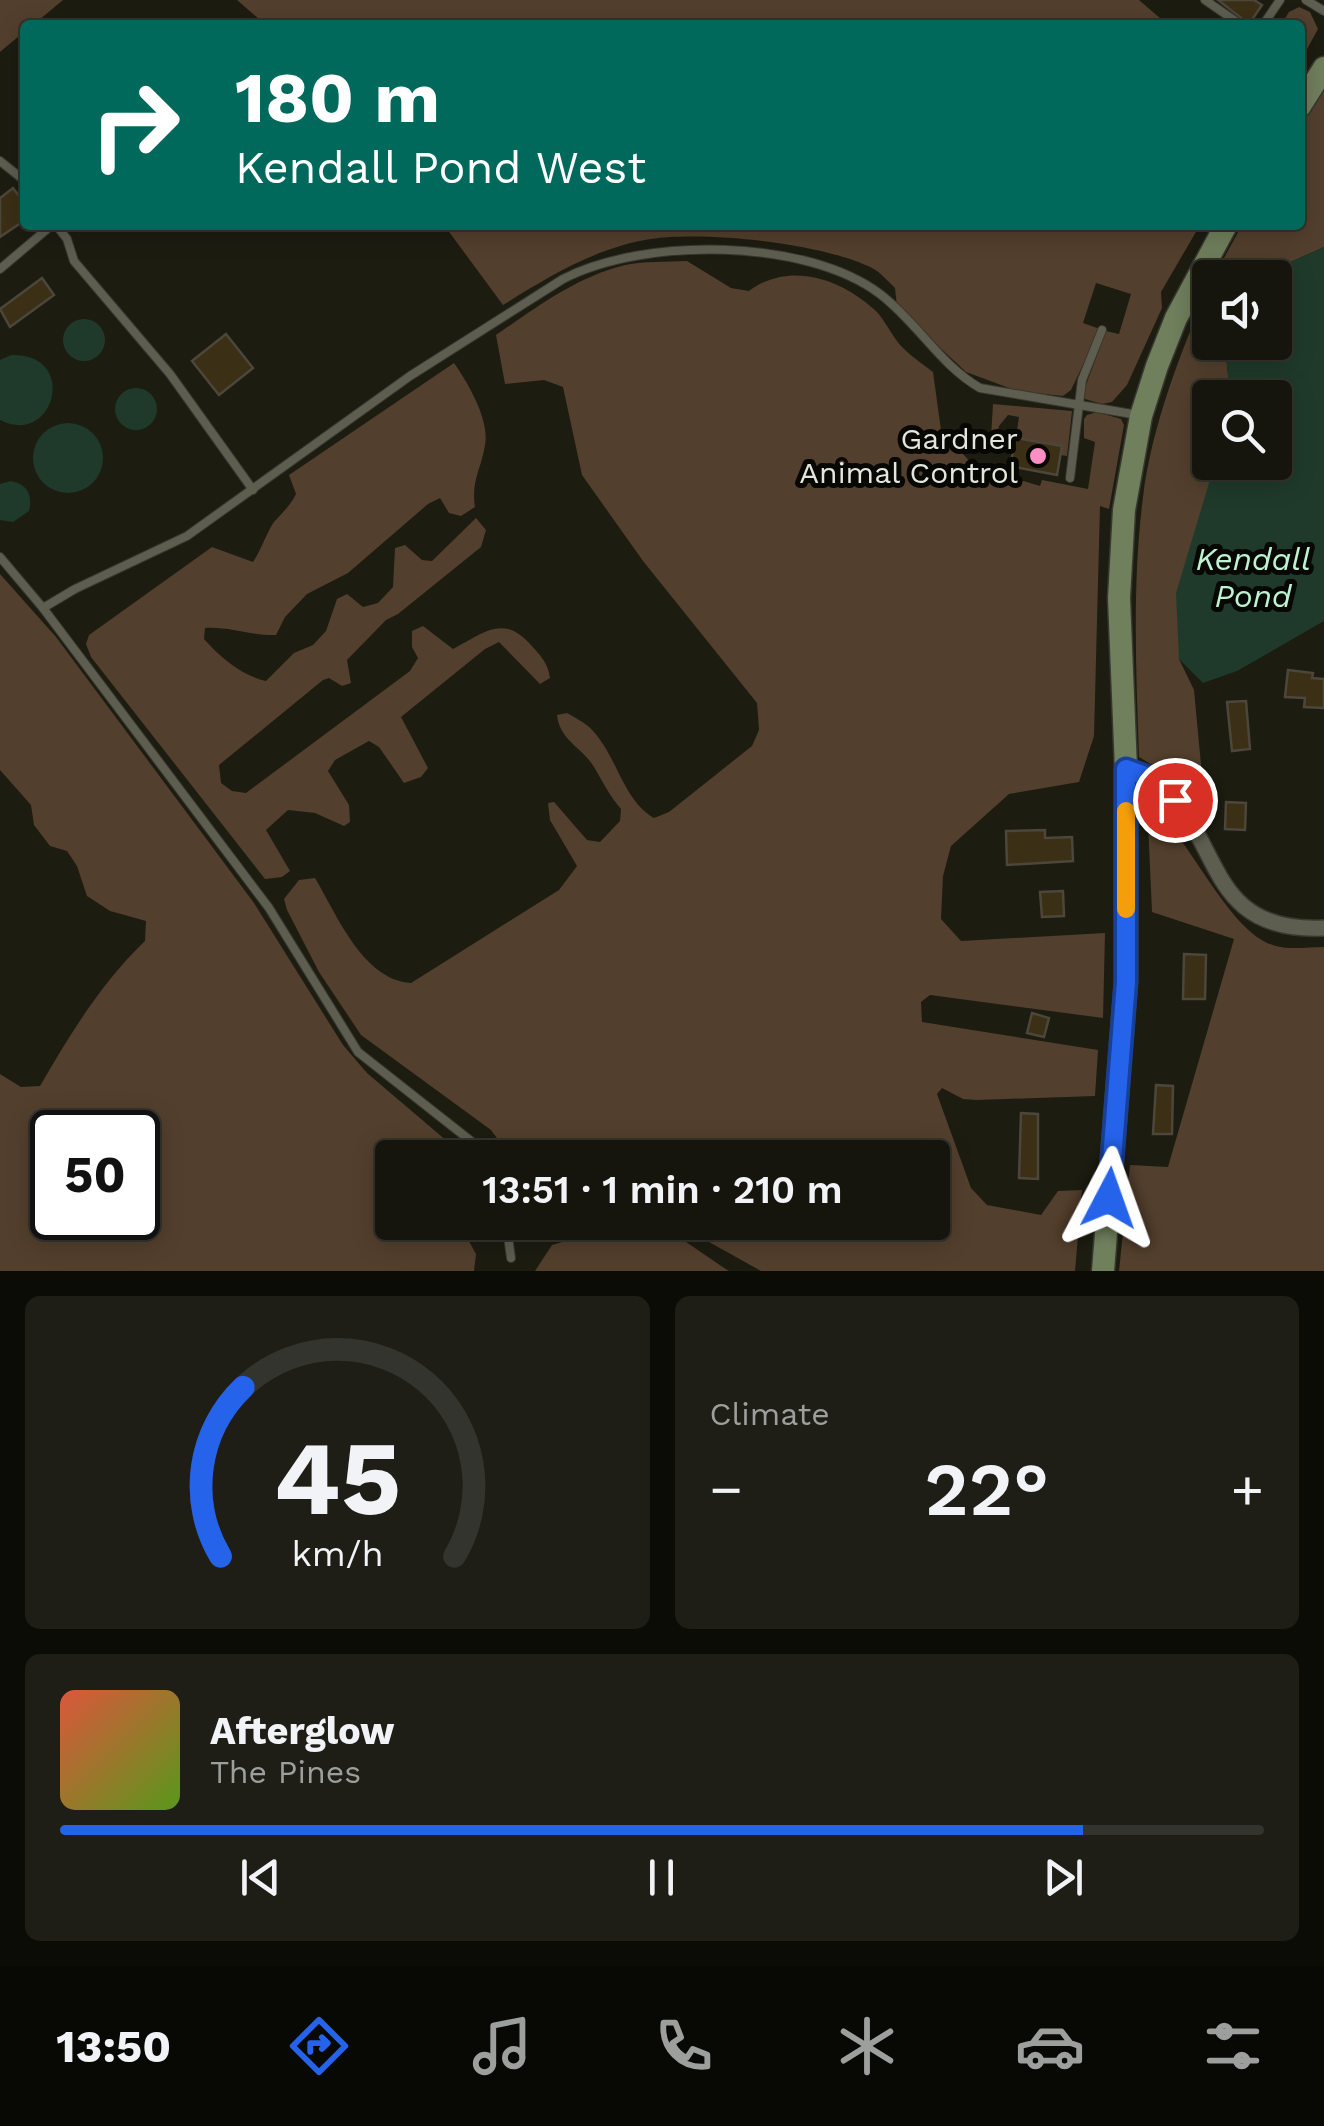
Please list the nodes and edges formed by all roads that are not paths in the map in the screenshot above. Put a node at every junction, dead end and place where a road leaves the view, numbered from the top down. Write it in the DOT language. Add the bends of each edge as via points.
graph roads {
  1 [pos="1204,0"];
  2 [pos="1306,0"];
  3 [pos="1324,10"];
  4 [pos="1234,20"];
  5 [pos="1324,68"];
  6 [pos="1305,98"];
  7 [pos="0,161"];
  8 [pos="20,177"];
  9 [pos="48,230"];
  10 [pos="58,230"];
  11 [pos="1223,230"];
  12 [pos="0,270"];
  13 [pos="1102,330"];
  14 [pos="1080,406"];
  15 [pos="1142,416"];
  16 [pos="1070,478"];
  17 [pos="253,490"];
  18 [pos="0,557"];
  19 [pos="43,608"];
  20 [pos="1126,769"];
  21 [pos="1324,928"];
  22 [pos="470,1140"];
  23 [pos="509,1240"];
  24 [pos="512,1258"];
  25 [pos="1103,1271"];
  1 -- 4 [label="lane"];
  2 -- 3 [label="lane"];
  5 -- 6 [label="main road"];
  7 -- 8 [label="lane"];
  9 -- 12 [label="lane"];
  10 -- 17 [label="lane" via="74,260 170,374"];
  11 -- 15 [label="main road" via="1176,318"];
  13 -- 14 [label="lane"];
  14 -- 15 [label="lane"];
  14 -- 16 [label="lane"];
  14 -- 17 [label="lane" via="980,388 964,379 885,298 847,274 767,255 637,254 563,279 410,376"];
  15 -- 20 [label="main road" via="1124,510 1119,598"];
  17 -- 19 [label="lane" via="188,536"];
  18 -- 19 [label="lane"];
  19 -- 22 [label="lane" via="269,908 358,1052"];
  20 -- 21 [label="street" via="1148,777 1175,800 1244,910 1283,926"];
  20 -- 25 [label="main road" via="1126,982"];
  23 -- 24 [label="lane"];
}
